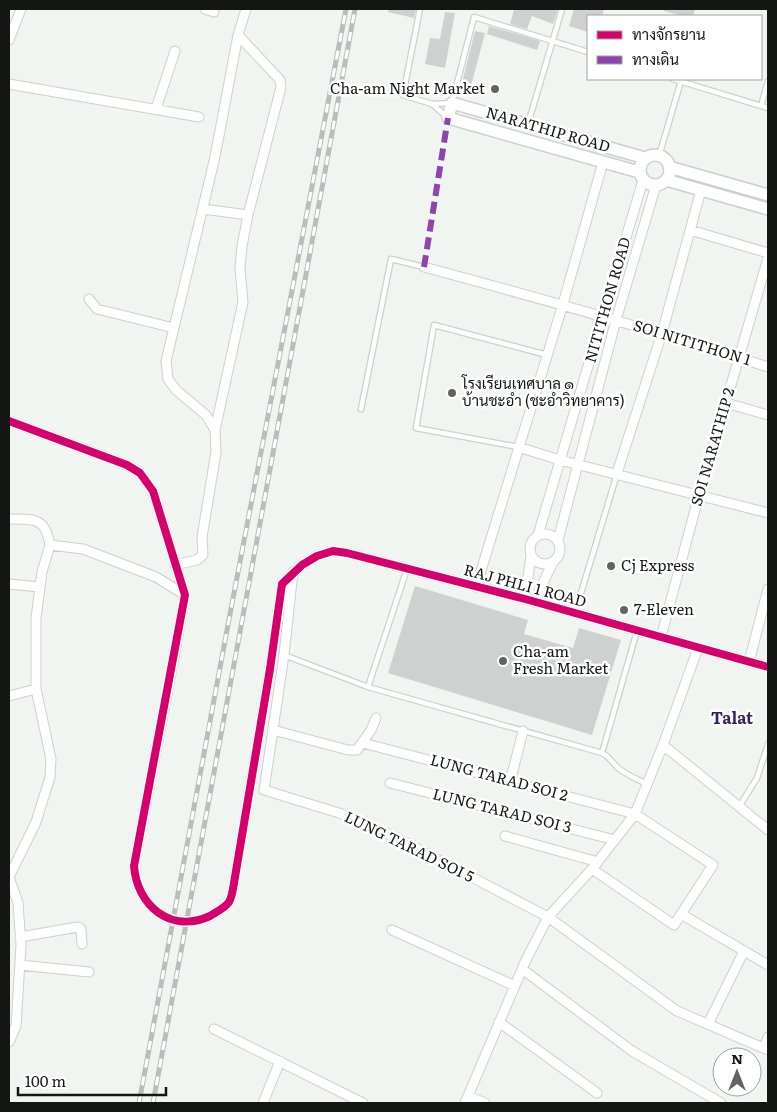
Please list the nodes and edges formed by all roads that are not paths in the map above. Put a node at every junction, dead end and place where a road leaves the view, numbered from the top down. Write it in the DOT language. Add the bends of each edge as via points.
graph roads {
  1 [pos="21,9"];
  2 [pos="246,9"];
  3 [pos="420,9"];
  4 [pos="562,9"];
  5 [pos="238,35"];
  6 [pos="9,40"];
  7 [pos="552,41"];
  8 [pos="175,51"];
  9 [pos="587,52"];
  10 [pos="677,80"];
  11 [pos="681,81"];
  12 [pos="768,81"];
  13 [pos="9,84"];
  14 [pos="452,103"];
  15 [pos="432,104"];
  16 [pos="761,106"];
  17 [pos="768,108"];
  18 [pos="156,109"];
  19 [pos="199,117"];
  20 [pos="448,118"];
  21 [pos="528,124"];
  22 [pos="524,139"];
  23 [pos="659,156"];
  24 [pos="645,158"];
  25 [pos="603,162"];
  26 [pos="669,167"];
  27 [pos="641,176"];
  28 [pos="661,183"];
  29 [pos="701,190"];
  30 [pos="768,195"];
  31 [pos="203,209"];
  32 [pos="768,209"];
  33 [pos="248,215"];
  34 [pos="690,230"];
  35 [pos="768,253"];
  36 [pos="768,258"];
  37 [pos="424,267"];
  38 [pos="89,299"];
  39 [pos="563,304"];
  40 [pos="603,316"];
  41 [pos="616,320"];
  42 [pos="174,328"];
  43 [pos="662,333"];
  44 [pos="547,355"];
  45 [pos="739,358"];
  46 [pos="768,367"];
  47 [pos="726,403"];
  48 [pos="362,409"];
  49 [pos="768,415"];
  50 [pos="9,421"];
  51 [pos="215,430"];
  52 [pos="518,448"];
  53 [pos="560,460"];
  54 [pos="577,464"];
  55 [pos="617,473"];
  56 [pos="699,495"];
  57 [pos="768,513"];
  58 [pos="9,519"];
  59 [pos="538,535"];
  60 [pos="558,540"];
  61 [pos="50,546"];
  62 [pos="531,555"];
  63 [pos="553,562"];
  64 [pos="175,565"];
  65 [pos="407,569"];
  66 [pos="292,572"];
  67 [pos="9,584"];
  68 [pos="40,587"];
  69 [pos="476,587"];
  70 [pos="768,589"];
  71 [pos="186,595"];
  72 [pos="524,599"];
  73 [pos="534,602"];
  74 [pos="575,613"];
  75 [pos="637,631"];
  76 [pos="661,637"];
  77 [pos="698,648"];
  78 [pos="284,655"];
  79 [pos="749,662"];
  80 [pos="768,668"];
  81 [pos="368,687"];
  82 [pos="36,689"];
  83 [pos="9,696"];
  84 [pos="376,718"];
  85 [pos="273,730"];
  86 [pos="523,730"];
  87 [pos="363,743"];
  88 [pos="768,744"];
  89 [pos="663,745"];
  90 [pos="602,753"];
  91 [pos="510,782"];
  92 [pos="390,783"];
  93 [pos="648,784"];
  94 [pos="740,807"];
  95 [pos="635,814"];
  96 [pos="768,830"];
  97 [pos="505,836"];
  98 [pos="615,840"];
  99 [pos="595,865"];
  100 [pos="9,877"];
  101 [pos="681,914"];
  102 [pos="548,917"];
  103 [pos="392,930"];
  104 [pos="20,937"];
  105 [pos="82,944"];
  106 [pos="744,951"];
  107 [pos="20,965"];
  108 [pos="768,965"];
  109 [pos="522,969"];
  110 [pos="89,972"];
  111 [pos="515,986"];
  112 [pos="500,1022"];
  113 [pos="708,1024"];
  114 [pos="214,1029"];
  115 [pos="768,1037"];
  116 [pos="9,1042"];
  117 [pos="766,1049"];
  118 [pos="280,1062"];
  119 [pos="597,1093"];
  120 [pos="466,1100"];
  121 [pos="263,1103"];
  122 [pos="363,1103"];
  123 [pos="485,1103"];
  124 [pos="721,1103"];
  1 -- 6 [label="street"];
  2 -- 5 [label="street"];
  3 -- 15 [label="lane" via="403,95"];
  4 -- 7 [label="lane"];
  5 -- 31 [label="street"];
  5 -- 33 [label="street" via="280,80 282,87"];
  7 -- 9 [label="lane"];
  7 -- 14 [label="lane" via="474,17"];
  7 -- 21 [label="lane"];
  8 -- 18 [label="street"];
  10 -- 11 [label="lane"];
  11 -- 16 [label="lane"];
  11 -- 23 [label="lane"];
  12 -- 16 [label="lane"];
  13 -- 18 [label="street"];
  14 -- 15 [label="lane"];
  14 -- 20 [label="street"];
  14 -- 21 [label="street, NARATHIP ROAD"];
  15 -- 20 [label="lane"];
  16 -- 17 [label="lane"];
  18 -- 19 [label="street"];
  20 -- 22 [label="street, NARATHIP ROAD"];
  21 -- 22 [label="street"];
  21 -- 24 [label="street, NARATHIP ROAD"];
  22 -- 25 [label="street, NARATHIP ROAD"];
  23 -- 24 [label="street"];
  23 -- 26 [label="street"];
  24 -- 27 [label="street" via="640,164"];
  25 -- 27 [label="street, NARATHIP ROAD"];
  25 -- 39 [label="street"];
  26 -- 28 [label="street" via="670,174"];
  26 -- 30 [label="street"];
  27 -- 28 [label="street" via="649,184"];
  27 -- 40 [label="street, NITITHON ROAD"];
  28 -- 29 [label="street"];
  28 -- 41 [label="street, NITITHON ROAD"];
  29 -- 32 [label="street"];
  29 -- 34 [label="street"];
  31 -- 33 [label="street"];
  31 -- 42 [label="street"];
  33 -- 51 [label="street" via="240,270 243,302"];
  34 -- 35 [label="street"];
  34 -- 43 [label="street"];
  36 -- 45 [label="street, SOI NARATHIP 2"];
  37 -- 39 [label="street, SOI NITITHON 1"];
  37 -- 48 [label="lane" via="391,259"];
  38 -- 42 [label="street" via="97,309"];
  39 -- 40 [label="street, SOI NITITHON 1"];
  39 -- 44 [label="street"];
  40 -- 41 [label="street, SOI NITITHON 1"];
  40 -- 53 [label="street, NITITHON ROAD"];
  41 -- 43 [label="street, SOI NITITHON 1"];
  41 -- 54 [label="street, NITITHON ROAD"];
  42 -- 51 [label="street" via="166,361 168,379 206,415"];
  43 -- 45 [label="street, SOI NITITHON 1"];
  43 -- 55 [label="street"];
  44 -- 52 [label="street"];
  44 -- 52 [label="lane" via="434,326 416,428"];
  45 -- 46 [label="street, SOI NITITHON 1"];
  45 -- 47 [label="street, SOI NARATHIP 2"];
  47 -- 49 [label="street"];
  47 -- 56 [label="street, SOI NARATHIP 2"];
  50 -- 64 [label="street" via="127,465 140,474 153,491"];
  51 -- 64 [label="street" via="216,452 202,537 203,555 197,560"];
  52 -- 53 [label="street"];
  52 -- 69 [label="street"];
  53 -- 54 [label="street"];
  53 -- 59 [label="street, NITITHON ROAD"];
  54 -- 55 [label="street"];
  54 -- 60 [label="street, NITITHON ROAD"];
  55 -- 56 [label="street"];
  55 -- 74 [label="lane"];
  56 -- 57 [label="street"];
  56 -- 76 [label="street, SOI NARATHIP 2"];
  58 -- 61 [label="street" via="38,521 47,532"];
  59 -- 60 [label="street" via="550,534"];
  59 -- 62 [label="street" via="530,545"];
  60 -- 63 [label="street" via="561,550"];
  61 -- 68 [label="street"];
  61 -- 71 [label="street" via="83,549 156,578"];
  62 -- 63 [label="street" via="538,562"];
  62 -- 72 [label="street"];
  63 -- 73 [label="street"];
  64 -- 71 [label="street"];
  65 -- 66 [label="street, RAJ PHLI 1 ROAD" via="333,551 317,556"];
  65 -- 69 [label="street, RAJ PHLI 1 ROAD"];
  65 -- 81 [label="lane"];
  66 -- 71 [label="street, RAJ PHLI 1 ROAD, bridge" via="282,584 229,902 208,917 193,921 162,916 153,909 137,886 134,866"];
  66 -- 78 [label="street"];
  67 -- 68 [label="street"];
  68 -- 82 [label="street" via="36,618"];
  69 -- 72 [label="street, RAJ PHLI 1 ROAD"];
  70 -- 79 [label="street"];
  72 -- 73 [label="street, RAJ PHLI 1 ROAD"];
  73 -- 74 [label="street, RAJ PHLI 1 ROAD"];
  74 -- 75 [label="street, RAJ PHLI 1 ROAD"];
  75 -- 76 [label="street, RAJ PHLI 1 ROAD"];
  75 -- 90 [label="lane"];
  76 -- 77 [label="street, RAJ PHLI 1 ROAD"];
  77 -- 79 [label="street, RAJ PHLI 1 ROAD"];
  77 -- 89 [label="street"];
  78 -- 81 [label="lane"];
  78 -- 85 [label="street"];
  79 -- 80 [label="street, RAJ PHLI 1 ROAD"];
  81 -- 86 [label="lane"];
  82 -- 83 [label="street"];
  82 -- 100 [label="street" via="51,759 50,777 36,822"];
  84 -- 87 [label="street"];
  85 -- 87 [label="street" via="348,750 357,750"];
  85 -- 102 [label="street, LUNG TARAD SOI 5" via="264,790 339,812 397,838"];
  86 -- 90 [label="lane"];
  86 -- 91 [label="street"];
  87 -- 91 [label="street, LUNG TARAD SOI 2"];
  88 -- 94 [label="lane" via="757,778"];
  89 -- 93 [label="street"];
  89 -- 94 [label="street"];
  90 -- 93 [label="lane" via="628,775"];
  91 -- 95 [label="street, LUNG TARAD SOI 2"];
  92 -- 98 [label="street, LUNG TARAD SOI 3"];
  93 -- 95 [label="street"];
  94 -- 96 [label="street"];
  95 -- 98 [label="street"];
  95 -- 101 [label="street, LUNG TARAD SOI 2" via="714,866"];
  97 -- 99 [label="street"];
  98 -- 99 [label="street"];
  99 -- 101 [label="street" via="674,925"];
  99 -- 102 [label="street"];
  100 -- 104 [label="street" via="18,903"];
  101 -- 106 [label="street"];
  102 -- 109 [label="street"];
  102 -- 113 [label="street, LUNG TARAD SOI 5" via="677,1011"];
  103 -- 111 [label="street"];
  104 -- 105 [label="street" via="78,926"];
  104 -- 107 [label="street"];
  106 -- 108 [label="street"];
  106 -- 113 [label="street"];
  107 -- 110 [label="street"];
  107 -- 116 [label="street" via="16,1026"];
  109 -- 111 [label="street"];
  109 -- 124 [label="street" via="632,1051"];
  111 -- 112 [label="street"];
  112 -- 119 [label="street"];
  112 -- 120 [label="street"];
  113 -- 117 [label="street, LUNG TARAD SOI 5"];
  114 -- 118 [label="street"];
  115 -- 117 [label="street"];
  118 -- 121 [label="street"];
  118 -- 122 [label="street"];
  120 -- 123 [label="street"];
}
